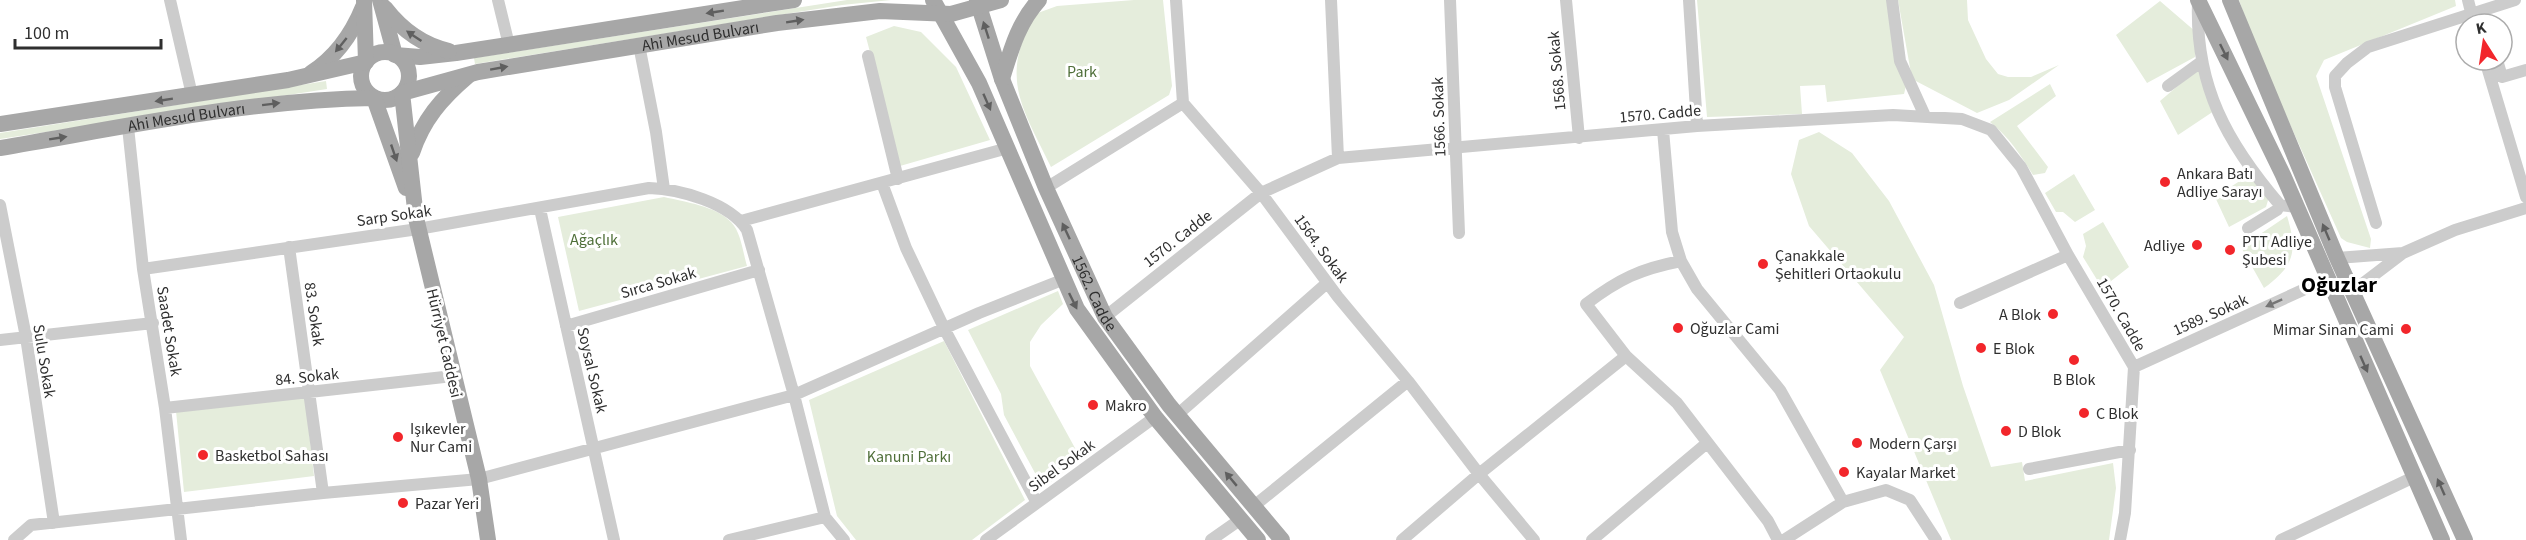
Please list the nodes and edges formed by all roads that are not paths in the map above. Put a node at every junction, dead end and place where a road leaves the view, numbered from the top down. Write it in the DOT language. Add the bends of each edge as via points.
graph roads {
  1 [pos="170,0"];
  2 [pos="498,0"];
  3 [pos="794,0"];
  4 [pos="1001,0"];
  5 [pos="1039,0"];
  6 [pos="1176,0"];
  7 [pos="1331,0"];
  8 [pos="1449,0"];
  9 [pos="1566,0"];
  10 [pos="1689,0"];
  11 [pos="1892,0"];
  12 [pos="2198,0"];
  13 [pos="2230,0"];
  14 [pos="2515,0"];
  15 [pos="372,2"];
  16 [pos="770,2"];
  17 [pos="977,3"];
  18 [pos="937,7"];
  19 [pos="2488,12"];
  20 [pos="2454,24"];
  21 [pos="509,45"];
  22 [pos="639,45"];
  23 [pos="456,53"];
  24 [pos="395,55"];
  25 [pos="868,56"];
  26 [pos="366,62"];
  27 [pos="2201,62"];
  28 [pos="2526,70"];
  29 [pos="2489,72"];
  30 [pos="2501,72"];
  31 [pos="471,74"];
  32 [pos="306,77"];
  33 [pos="1002,79"];
  34 [pos="2168,86"];
  35 [pos="402,93"];
  36 [pos="192,95"];
  37 [pos="374,98"];
  38 [pos="1183,103"];
  39 [pos="1925,116"];
  40 [pos="0,124"];
  41 [pos="128,126"];
  42 [pos="1697,126"];
  43 [pos="1663,130"];
  44 [pos="1579,138"];
  45 [pos="1455,146"];
  46 [pos="0,148"];
  47 [pos="1008,148"];
  48 [pos="410,157"];
  49 [pos="1338,158"];
  50 [pos="898,179"];
  51 [pos="882,183"];
  52 [pos="1046,188"];
  53 [pos="664,189"];
  54 [pos="1261,193"];
  55 [pos="2526,197"];
  56 [pos="0,205"];
  57 [pos="2288,206"];
  58 [pos="2526,208"];
  59 [pos="540,209"];
  60 [pos="741,221"];
  61 [pos="417,223"];
  62 [pos="2376,223"];
  63 [pos="2248,228"];
  64 [pos="1459,233"];
  65 [pos="289,247"];
  66 [pos="2403,253"];
  67 [pos="2068,255"];
  68 [pos="2337,258"];
  69 [pos="1681,261"];
  70 [pos="143,269"];
  71 [pos="759,270"];
  72 [pos="2327,279"];
  73 [pos="1062,280"];
  74 [pos="1327,283"];
  75 [pos="2353,291"];
  76 [pos="1960,303"];
  77 [pos="1105,316"];
  78 [pos="153,323"];
  79 [pos="566,326"];
  80 [pos="945,330"];
  81 [pos="26,337"];
  82 [pos="0,340"];
  83 [pos="1626,356"];
  84 [pos="2134,367"];
  85 [pos="453,376"];
  86 [pos="1407,381"];
  87 [pos="309,392"];
  88 [pos="794,395"];
  89 [pos="165,408"];
  90 [pos="1177,415"];
  91 [pos="1155,417"];
  92 [pos="1707,442"];
  93 [pos="595,449"];
  94 [pos="2130,450"];
  95 [pos="2029,469"];
  96 [pos="1479,474"];
  97 [pos="2414,477"];
  98 [pos="479,479"];
  99 [pos="323,493"];
  100 [pos="1037,502"];
  101 [pos="1843,502"];
  102 [pos="1254,506"];
  103 [pos="176,509"];
  104 [pos="825,517"];
  105 [pos="1241,519"];
  106 [pos="54,523"];
  107 [pos="989,539"];
  108 [pos="14,540"];
  109 [pos="181,540"];
  110 [pos="488,540"];
  111 [pos="614,540"];
  112 [pos="729,540"];
  113 [pos="843,540"];
  114 [pos="1211,540"];
  115 [pos="1258,540"];
  116 [pos="1282,540"];
  117 [pos="1402,540"];
  118 [pos="1534,540"];
  119 [pos="1592,540"];
  120 [pos="1778,540"];
  121 [pos="1784,540"];
  122 [pos="1936,540"];
  123 [pos="2120,540"];
  124 [pos="2281,540"];
  125 [pos="2442,540"];
  126 [pos="2465,540"];
  1 -- 36 [label="street"];
  2 -- 21 [label="street"];
  3 -- 16 [label="main road, Ahi Mesud Bulvarı"];
  4 -- 17 [label="main road, Ahi Mesud Bulvarı"];
  5 -- 33 [label="main road" via="1016,35"];
  6 -- 38 [label="street"];
  7 -- 49 [label="street"];
  8 -- 45 [label="street, 1566. Sokak"];
  9 -- 44 [label="street, 1568. Sokak"];
  10 -- 42 [label="street"];
  11 -- 39 [label="street" via="1900,61"];
  12 -- 27 [label="street"];
  12 -- 57 [label="main road, one-way"];
  68 -- 13 [label="main road, one-way"];
  14 -- 19 [label="street"];
  23 -- 15 [label="main road, one-way" via="417,39"];
  15 -- 24 [label="main road"];
  15 -- 26 [label="main road"];
  15 -- 32 [label="main road, one-way" via="343,43"];
  16 -- 21 [label="main road, Ahi Mesud Bulvarı, one-way"];
  17 -- 18 [label="main road, Ahi Mesud Bulvarı" via="959,12"];
  33 -- 17 [label="main road, 1562. Cadde, one-way"];
  22 -- 18 [label="main road, Ahi Mesud Bulvarı, one-way" via="858,12"];
  18 -- 47 [label="main road, 1562. Cadde, one-way" via="979,83"];
  20 -- 62 [label="street" via="2368,47 2335,76"];
  21 -- 23 [label="main road, Ahi Mesud Bulvarı"];
  31 -- 22 [label="main road, Ahi Mesud Bulvarı, one-way"];
  22 -- 53 [label="street"];
  23 -- 24 [label="main road, Ahi Mesud Bulvarı"];
  24 -- 26 [label="main road, Ahi Mesud Bulvarı" via="379,53"];
  24 -- 35 [label="main road" via="408,72"];
  25 -- 50 [label="street"];
  26 -- 32 [label="main road, Ahi Mesud Bulvarı"];
  26 -- 37 [label="main road" via="361,73 362,85"];
  27 -- 34 [label="street"];
  27 -- 57 [label="street" via="2214,101 2241,156"];
  28 -- 30 [label="street" via="2502,77"];
  29 -- 55 [label="street"];
  31 -- 35 [label="main road, Ahi Mesud Bulvarı"];
  31 -- 48 [label="main road" via="432,111"];
  32 -- 36 [label="main road, Ahi Mesud Bulvarı"];
  33 -- 52 [label="main road, 1562. Cadde"];
  35 -- 37 [label="main road, Ahi Mesud Bulvarı" via="386,100"];
  35 -- 48 [label="main road"];
  36 -- 40 [label="main road, Ahi Mesud Bulvarı, one-way"];
  41 -- 37 [label="main road, Ahi Mesud Bulvarı, one-way" via="288,102"];
  37 -- 61 [label="main road, one-way"];
  38 -- 52 [label="street"];
  38 -- 54 [label="street, 1564. Sokak"];
  39 -- 42 [label="street, 1570. Cadde" via="1893,114"];
  39 -- 67 [label="street, 1570. Cadde" via="1962,119 1991,130 2021,167"];
  46 -- 41 [label="main road, Ahi Mesud Bulvarı, one-way"];
  41 -- 70 [label="street, Saadet Sokak"];
  42 -- 43 [label="street, 1570. Cadde"];
  43 -- 44 [label="street, 1570. Cadde"];
  43 -- 69 [label="street" via="1672,232"];
  44 -- 45 [label="street, 1570. Cadde"];
  45 -- 49 [label="street, 1570. Cadde"];
  45 -- 64 [label="street, 1566. Sokak"];
  47 -- 50 [label="street"];
  47 -- 73 [label="main road, 1562. Cadde"];
  48 -- 61 [label="main road"];
  49 -- 54 [label="street, 1570. Cadde"];
  50 -- 51 [label="street"];
  51 -- 60 [label="street"];
  51 -- 80 [label="street" via="906,248"];
  77 -- 52 [label="main road, 1562. Cadde, one-way"];
  53 -- 59 [label="street, Sarp Sokak" via="649,188"];
  53 -- 60 [label="street, Sarp Sokak" via="719,205"];
  54 -- 74 [label="street, 1564. Sokak"];
  54 -- 77 [label="street, 1570. Cadde"];
  56 -- 81 [label="street, Sulu Sokak"];
  57 -- 63 [label="street"];
  57 -- 72 [label="main road"];
  58 -- 66 [label="street" via="2455,230"];
  59 -- 61 [label="street, Sarp Sokak"];
  59 -- 79 [label="street, Soysal Sokak"];
  60 -- 71 [label="street"];
  61 -- 65 [label="street, Sarp Sokak"];
  61 -- 85 [label="main road, Hürriyet Caddesi"];
  65 -- 70 [label="street, Sarp Sokak"];
  65 -- 87 [label="street, 83. Sokak"];
  66 -- 68 [label="street"];
  66 -- 75 [label="street"];
  67 -- 76 [label="street"];
  67 -- 84 [label="street, 1570. Cadde"];
  68 -- 75 [label="main road"];
  69 -- 83 [label="street" via="1651,267 1615,282 1586,304"];
  69 -- 101 [label="street" via="1697,290 1780,390"];
  70 -- 78 [label="street, Saadet Sokak"];
  71 -- 79 [label="street, Sırca Sokak"];
  71 -- 88 [label="street"];
  72 -- 84 [label="street, 1589. Sokak, one-way"];
  72 -- 97 [label="main road, one-way"];
  73 -- 80 [label="street"];
  73 -- 91 [label="main road, 1562. Cadde, one-way" via="1077,309"];
  74 -- 86 [label="street, 1564. Sokak"];
  74 -- 90 [label="street"];
  126 -- 75 [label="main road, one-way"];
  77 -- 90 [label="main road, 1562. Cadde"];
  78 -- 81 [label="street"];
  78 -- 89 [label="street, Saadet Sokak"];
  79 -- 93 [label="street, Soysal Sokak"];
  80 -- 88 [label="street"];
  80 -- 100 [label="street"];
  81 -- 82 [label="street"];
  81 -- 106 [label="street, Sulu Sokak"];
  83 -- 92 [label="street" via="1677,403"];
  83 -- 96 [label="street"];
  84 -- 94 [label="street"];
  85 -- 87 [label="street, 84. Sokak"];
  85 -- 98 [label="main road, Hürriyet Caddesi"];
  86 -- 96 [label="street, 1564. Sokak"];
  86 -- 102 [label="street"];
  87 -- 89 [label="street, 84. Sokak"];
  87 -- 99 [label="street, 83. Sokak"];
  88 -- 93 [label="street"];
  88 -- 104 [label="street"];
  89 -- 103 [label="street, Saadet Sokak"];
  102 -- 90 [label="main road, 1562. Cadde, one-way"];
  91 -- 100 [label="street, Sibel Sokak"];
  91 -- 105 [label="main road, 1562. Cadde"];
  92 -- 119 [label="street"];
  92 -- 120 [label="street" via="1768,520"];
  93 -- 98 [label="street"];
  93 -- 111 [label="street, Soysal Sokak"];
  94 -- 95 [label="street"];
  94 -- 123 [label="street"];
  96 -- 117 [label="street"];
  96 -- 118 [label="street, 1564. Sokak"];
  97 -- 124 [label="street"];
  97 -- 125 [label="main road"];
  98 -- 99 [label="street"];
  98 -- 110 [label="main road, Hürriyet Caddesi"];
  99 -- 103 [label="street"];
  100 -- 107 [label="street, Sibel Sokak"];
  101 -- 121 [label="street"];
  101 -- 122 [label="street" via="1886,490 1910,500"];
  102 -- 116 [label="main road, 1562. Cadde"];
  103 -- 106 [label="street"];
  103 -- 109 [label="street, Saadet Sokak"];
  104 -- 112 [label="street"];
  104 -- 113 [label="street"];
  105 -- 114 [label="street"];
  105 -- 115 [label="main road, 1562. Cadde"];
  106 -- 108 [label="street" via="31,525"];
}
